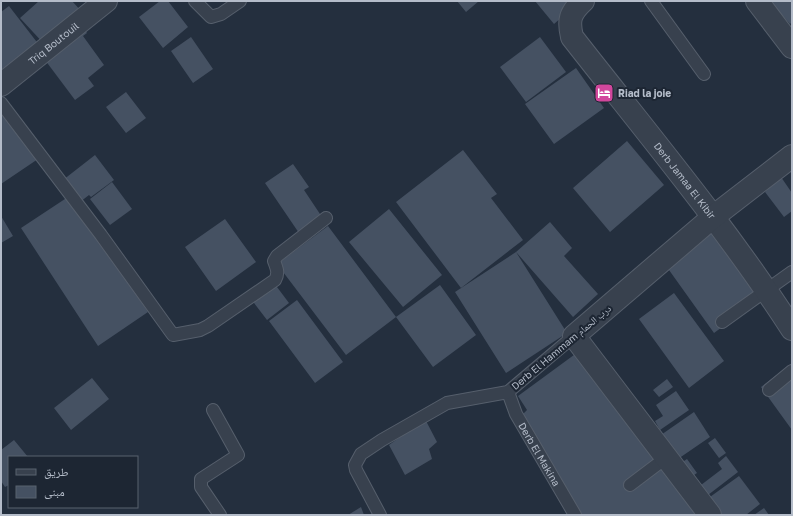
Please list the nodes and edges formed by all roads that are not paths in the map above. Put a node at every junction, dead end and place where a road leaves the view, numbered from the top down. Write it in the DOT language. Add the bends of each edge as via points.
graph roads {
  1 [pos="106,1"];
  2 [pos="195,1"];
  3 [pos="240,1"];
  4 [pos="583,1"];
  5 [pos="651,1"];
  6 [pos="758,1"];
  7 [pos="792,47"];
  8 [pos="704,74"];
  9 [pos="1,85"];
  10 [pos="1,103"];
  11 [pos="792,156"];
  12 [pos="713,217"];
  13 [pos="326,218"];
  14 [pos="792,272"];
  15 [pos="767,291"];
  16 [pos="722,322"];
  17 [pos="792,329"];
  18 [pos="574,336"];
  19 [pos="792,371"];
  20 [pos="769,390"];
  21 [pos="508,392"];
  22 [pos="213,410"];
  23 [pos="667,457"];
  24 [pos="630,485"];
  25 [pos="220,515"];
  26 [pos="380,515"];
  27 [pos="575,515"];
  28 [pos="710,515"];
  1 -- 9 [label="street, Triq Boutouil"];
  2 -- 3 [label="lane" via="211,17 225,12"];
  4 -- 12 [label="street, Derb Jamaa El Kibir" via="574,9 569,24 572,37"];
  5 -- 8 [label="lane"];
  6 -- 7 [label="street"];
  10 -- 13 [label="lane" via="173,335 208,326 275,280 278,276 274,261 277,256"];
  11 -- 12 [label="street, Derb El Hammam درب الحمام"];
  12 -- 15 [label="street, Derb Jamaa El Kibir"];
  12 -- 18 [label="street, Derb El Hammam درب الحمام"];
  14 -- 15 [label="lane"];
  15 -- 16 [label="lane"];
  15 -- 17 [label="street, Derb Jamaa El Kibir"];
  18 -- 21 [label="lane, Derb El Hammam درب الحمام"];
  18 -- 23 [label="street"];
  19 -- 20 [label="lane"];
  21 -- 26 [label="lane, Derb El Hammam درب الحمام" via="447,403 361,454 355,465 356,470"];
  21 -- 27 [label="lane, Derb El Makina" via="516,414"];
  22 -- 25 [label="lane" via="238,455 204,476 200,482"];
  23 -- 24 [label="lane"];
  23 -- 28 [label="street"];
}
